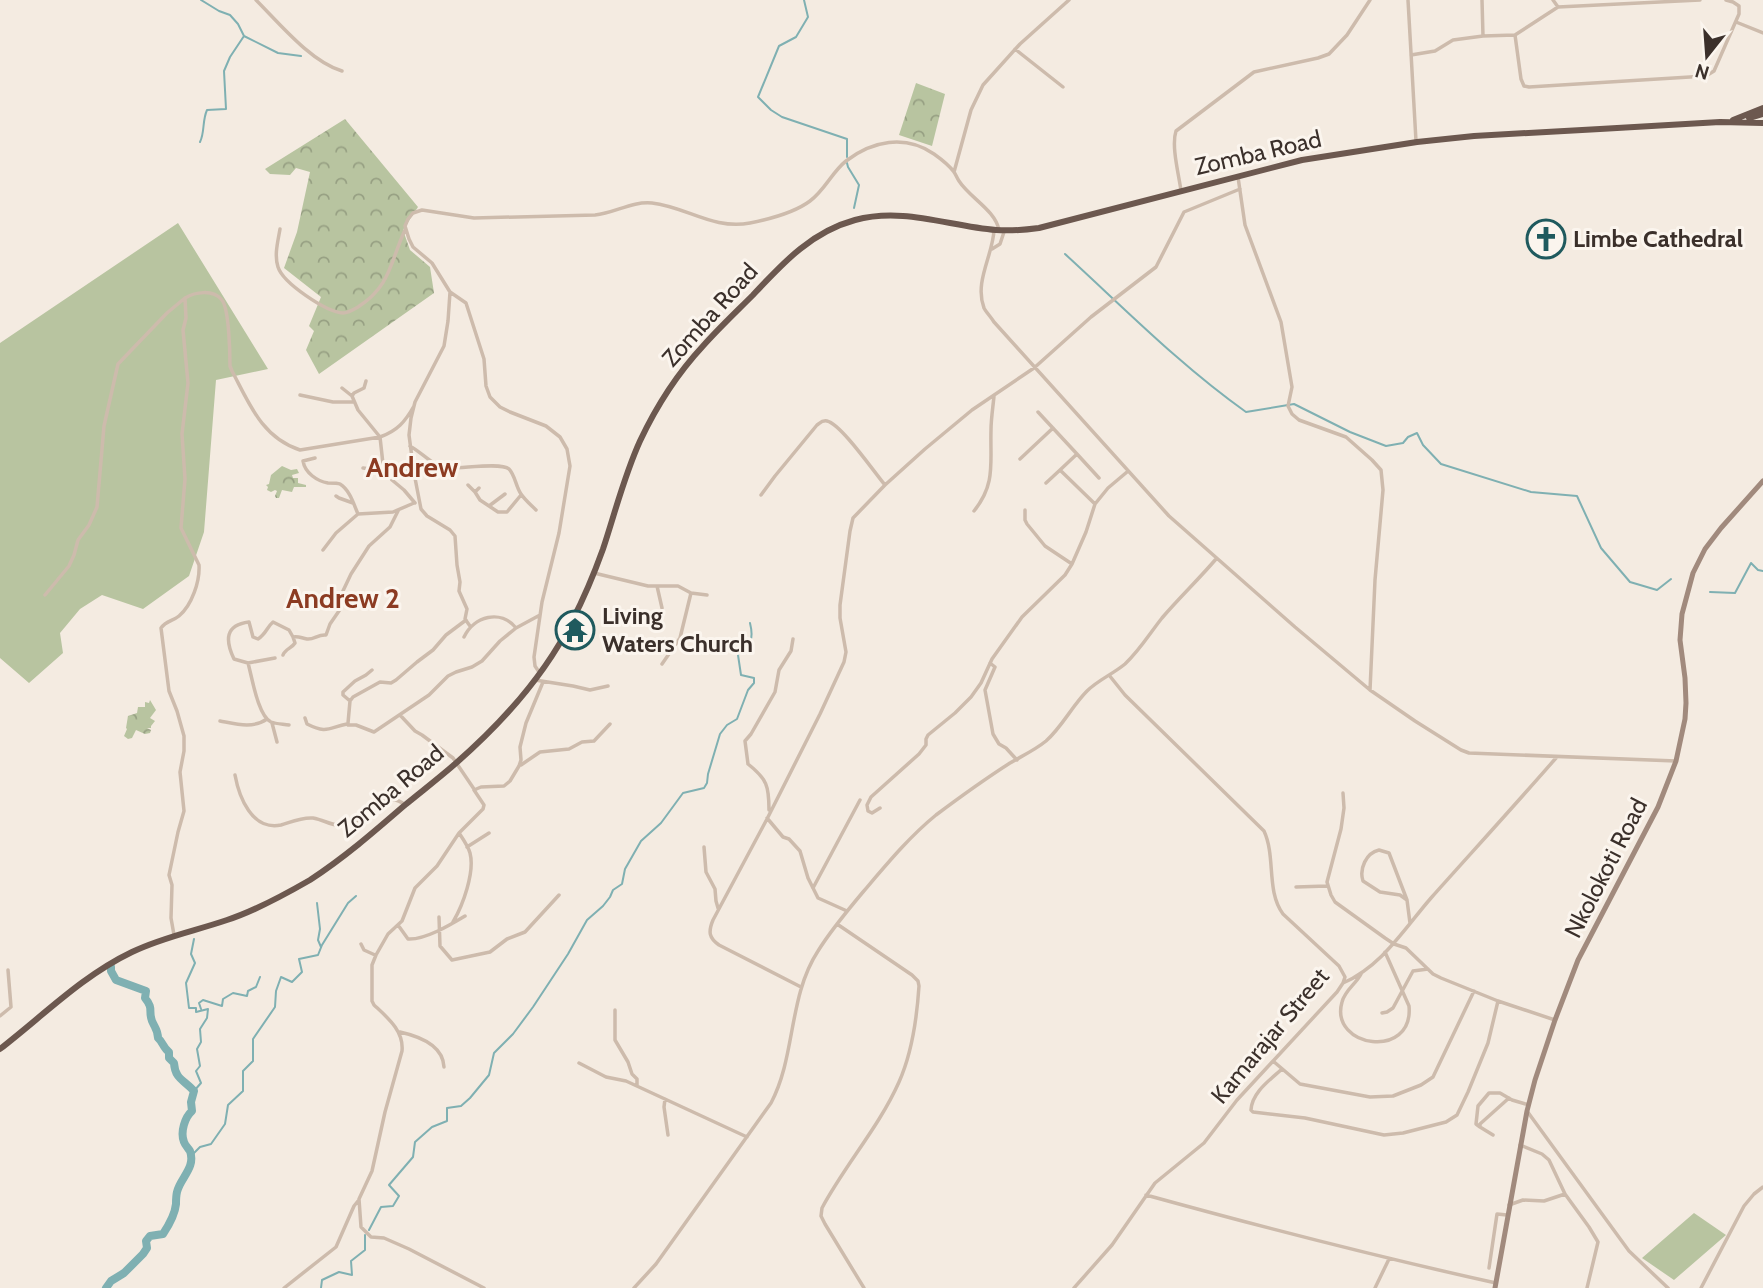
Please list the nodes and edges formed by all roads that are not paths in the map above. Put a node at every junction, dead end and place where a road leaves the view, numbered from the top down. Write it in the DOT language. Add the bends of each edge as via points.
graph roads {
  1 [pos="256,0"];
  2 [pos="1069,0"];
  3 [pos="1370,0"];
  4 [pos="1408,0"];
  5 [pos="1482,0"];
  6 [pos="1553,0"];
  7 [pos="1700,0"];
  8 [pos="1726,0"];
  9 [pos="262,2"];
  10 [pos="1558,7"];
  11 [pos="1736,22"];
  12 [pos="1763,33"];
  13 [pos="1515,35"];
  14 [pos="1483,36"];
  15 [pos="1015,49"];
  16 [pos="1411,55"];
  17 [pos="342,71"];
  18 [pos="1063,87"];
  19 [pos="1763,108"];
  20 [pos="1763,114"];
  21 [pos="1731,122"];
  22 [pos="1763,123"];
  23 [pos="1417,142"];
  24 [pos="954,172"];
  25 [pos="1238,177"];
  26 [pos="1240,189"];
  27 [pos="1181,191"];
  28 [pos="280,229"];
  29 [pos="405,230"];
  30 [pos="999,230"];
  31 [pos="992,249"];
  32 [pos="450,292"];
  33 [pos="185,298"];
  34 [pos="1034,368"];
  35 [pos="366,381"];
  36 [pos="342,388"];
  37 [pos="300,395"];
  38 [pos="994,396"];
  39 [pos="353,399"];
  40 [pos="414,406"];
  41 [pos="1038,412"];
  42 [pos="1053,428"];
  43 [pos="380,437"];
  44 [pos="410,446"];
  45 [pos="1077,454"];
  46 [pos="315,458"];
  47 [pos="1020,459"];
  48 [pos="363,468"];
  49 [pos="1060,470"];
  50 [pos="386,471"];
  51 [pos="1127,472"];
  52 [pos="414,473"];
  53 [pos="389,476"];
  54 [pos="1099,478"];
  55 [pos="1763,481"];
  56 [pos="1046,484"];
  57 [pos="468,485"];
  58 [pos="885,485"];
  59 [pos="479,488"];
  60 [pos="475,492"];
  61 [pos="505,494"];
  62 [pos="521,495"];
  63 [pos="761,495"];
  64 [pos="336,496"];
  65 [pos="353,503"];
  66 [pos="417,503"];
  67 [pos="1095,504"];
  68 [pos="489,506"];
  69 [pos="536,510"];
  70 [pos="1025,510"];
  71 [pos="398,511"];
  72 [pos="974,511"];
  73 [pos="358,514"];
  74 [pos="323,550"];
  75 [pos="1216,559"];
  76 [pos="1072,564"];
  77 [pos="594,573"];
  78 [pos="657,586"];
  79 [pos="691,593"];
  80 [pos="46,595"];
  81 [pos="707,596"];
  82 [pos="662,608"];
  83 [pos="541,614"];
  84 [pos="466,620"];
  85 [pos="470,626"];
  86 [pos="516,628"];
  87 [pos="293,637"];
  88 [pos="464,637"];
  89 [pos="793,639"];
  90 [pos="283,655"];
  91 [pos="275,657"];
  92 [pos="248,663"];
  93 [pos="990,663"];
  94 [pos="662,664"];
  95 [pos="372,670"];
  96 [pos="541,673"];
  97 [pos="1110,676"];
  98 [pos="539,681"];
  99 [pos="608,686"];
  100 [pos="1370,690"];
  101 [pos="350,701"];
  102 [pos="400,715"];
  103 [pos="305,718"];
  104 [pos="267,719"];
  105 [pos="220,721"];
  106 [pos="272,723"];
  107 [pos="610,724"];
  108 [pos="289,725"];
  109 [pos="348,725"];
  110 [pos="276,742"];
  111 [pos="1556,758"];
  112 [pos="1017,760"];
  113 [pos="1676,761"];
  114 [pos="457,762"];
  115 [pos="519,766"];
  116 [pos="235,775"];
  117 [pos="474,789"];
  118 [pos="1343,793"];
  119 [pos="860,800"];
  120 [pos="405,805"];
  121 [pos="880,808"];
  122 [pos="766,819"];
  123 [pos="459,833"];
  124 [pos="489,833"];
  125 [pos="467,847"];
  126 [pos="704,847"];
  127 [pos="1327,886"];
  128 [pos="1296,887"];
  129 [pos="813,888"];
  130 [pos="559,895"];
  131 [pos="1407,900"];
  132 [pos="719,909"];
  133 [pos="847,911"];
  134 [pos="464,916"];
  135 [pos="439,917"];
  136 [pos="453,922"];
  137 [pos="837,924"];
  138 [pos="398,925"];
  139 [pos="1410,925"];
  140 [pos="440,929"];
  141 [pos="174,935"];
  142 [pos="362,944"];
  143 [pos="1394,944"];
  144 [pos="1385,952"];
  145 [pos="376,955"];
  146 [pos="1428,969"];
  147 [pos="8,970"];
  148 [pos="1361,973"];
  149 [pos="1343,983"];
  150 [pos="801,987"];
  151 [pos="1403,990"];
  152 [pos="1474,991"];
  153 [pos="1498,1001"];
  154 [pos="615,1010"];
  155 [pos="1382,1013"];
  156 [pos="0,1016"];
  157 [pos="1555,1020"];
  158 [pos="398,1031"];
  159 [pos="0,1049"];
  160 [pos="1273,1061"];
  161 [pos="579,1063"];
  162 [pos="443,1067"];
  163 [pos="1282,1069"];
  164 [pos="637,1086"];
  165 [pos="1509,1098"];
  166 [pos="666,1099"];
  167 [pos="1528,1108"];
  168 [pos="1480,1127"];
  169 [pos="668,1135"];
  170 [pos="1493,1135"];
  171 [pos="747,1137"];
  172 [pos="1520,1145"];
  173 [pos="1763,1187"];
  174 [pos="1564,1194"];
  175 [pos="1146,1195"];
  176 [pos="359,1199"];
  177 [pos="1509,1205"];
  178 [pos="1507,1215"];
  179 [pos="1389,1259"];
  180 [pos="1489,1268"];
  181 [pos="1495,1285"];
  182 [pos="284,1288"];
  183 [pos="484,1288"];
  184 [pos="634,1288"];
  185 [pos="864,1288"];
  186 [pos="1074,1288"];
  187 [pos="1375,1288"];
  188 [pos="1587,1288"];
  189 [pos="1668,1288"];
  190 [pos="1701,1288"];
  1 -- 9 [label="street"];
  2 -- 15 [label="street"];
  3 -- 27 [label="street" via="1329,54 1254,72 1174,133"];
  4 -- 16 [label="street"];
  5 -- 14 [label="street"];
  6 -- 10 [label="street"];
  7 -- 10 [label="street"];
  8 -- 11 [label="street" via="1739,6"];
  9 -- 17 [label="street" via="284,29 330,67"];
  10 -- 13 [label="street"];
  11 -- 12 [label="street"];
  11 -- 13 [label="street" via="1709,76 1538,87 1522,83"];
  13 -- 14 [label="street"];
  14 -- 16 [label="street" via="1453,40 1435,51"];
  15 -- 18 [label="street"];
  15 -- 24 [label="street" via="975,99"];
  16 -- 23 [label="street"];
  19 -- 21 [label="highway"];
  20 -- 21 [label="highway, Zomba Road"];
  21 -- 22 [label="highway, Zomba Road"];
  21 -- 23 [label="highway, Zomba Road"];
  23 -- 25 [label="highway, Zomba Road" via="1302,160"];
  24 -- 29 [label="street" via="923,147 886,142 863,149 845,162 808,202 742,224 638,203 595,215 474,218 422,210 413,213"];
  24 -- 30 [label="street"];
  25 -- 26 [label="street"];
  25 -- 27 [label="highway, Zomba Road"];
  26 -- 34 [label="street" via="1184,212 1156,267"];
  26 -- 100 [label="street" via="1245,225 1281,322 1292,414 1346,437 1381,470"];
  27 -- 30 [label="highway, Zomba Road" via="1038,228"];
  28 -- 29 [label="street" via="279,271 314,300 343,313 359,306 384,283"];
  29 -- 32 [label="street" via="413,247 432,263"];
  30 -- 31 [label="street"];
  30 -- 31 [label="street" via="1000,244"];
  30 -- 77 [label="highway, Zomba Road" via="913,216 872,216 827,231 799,248 701,348 664,398 633,457"];
  31 -- 34 [label="street" via="982,281 984,306"];
  32 -- 40 [label="street" via="444,346"];
  32 -- 83 [label="street" via="464,301 469,312 490,397 500,407 555,432 569,457"];
  33 -- 43 [label="street" via="208,293 222,300 232,371 258,419 280,440 300,450"];
  33 -- 80 [label="street" via="118,365 102,441 97,507 69,566"];
  33 -- 141 [label="street" via="188,383 181,434 185,479 181,528 199,570 187,606 162,628 169,691 184,736 180,772 184,811 169,875"];
  34 -- 38 [label="street"];
  34 -- 51 [label="street"];
  35 -- 39 [label="street"];
  36 -- 39 [label="street"];
  37 -- 39 [label="street" via="333,402"];
  38 -- 58 [label="street"];
  38 -- 72 [label="street" via="990,480"];
  39 -- 43 [label="street"];
  40 -- 43 [label="street" via="402,425"];
  40 -- 44 [label="street"];
  41 -- 42 [label="street"];
  42 -- 45 [label="street"];
  42 -- 47 [label="street"];
  43 -- 50 [label="street"];
  44 -- 52 [label="street"];
  44 -- 62 [label="street" via="443,467 507,468"];
  45 -- 49 [label="street"];
  45 -- 54 [label="street"];
  46 -- 65 [label="street" via="303,461 305,469 321,481 342,486"];
  48 -- 50 [label="street"];
  49 -- 56 [label="street"];
  49 -- 67 [label="street"];
  50 -- 53 [label="street"];
  51 -- 67 [label="street"];
  51 -- 75 [label="street"];
  52 -- 53 [label="street" via="399,470"];
  52 -- 66 [label="street"];
  53 -- 66 [label="street"];
  55 -- 113 [label="main road, Nkolokoti Road" via="1704,549 1688,589 1680,640 1685,719"];
  57 -- 60 [label="street"];
  58 -- 63 [label="street" via="849,440 825,421"];
  58 -- 122 [label="street" via="856,514 849,531 840,612 844,662"];
  59 -- 60 [label="street"];
  60 -- 68 [label="street"];
  61 -- 68 [label="street"];
  62 -- 68 [label="street" via="508,512"];
  62 -- 69 [label="street"];
  64 -- 65 [label="street"];
  65 -- 73 [label="street"];
  66 -- 71 [label="street"];
  66 -- 84 [label="street" via="423,513 455,536"];
  67 -- 76 [label="street"];
  70 -- 76 [label="street" via="1027,524 1045,546"];
  71 -- 73 [label="street"];
  71 -- 87 [label="street" via="351,574 328,634"];
  73 -- 74 [label="street"];
  75 -- 97 [label="street"];
  75 -- 100 [label="street"];
  76 -- 93 [label="street" via="1022,617"];
  77 -- 78 [label="street"];
  77 -- 96 [label="highway, Zomba Road" via="572,623"];
  78 -- 79 [label="street" via="678,586"];
  78 -- 82 [label="street"];
  79 -- 81 [label="street"];
  79 -- 94 [label="street" via="680,638"];
  83 -- 86 [label="street"];
  83 -- 96 [label="street" via="534,662"];
  84 -- 85 [label="street"];
  84 -- 101 [label="street" via="396,680 380,682"];
  85 -- 86 [label="street" via="496,616"];
  85 -- 88 [label="street"];
  86 -- 102 [label="street" via="482,661 448,676"];
  87 -- 90 [label="street" via="295,643"];
  87 -- 92 [label="street" via="273,622 258,639 249,622 240,623 227,641 234,659"];
  89 -- 122 [label="street" via="775,692 745,741 748,764 767,788"];
  91 -- 92 [label="street"];
  92 -- 104 [label="street"];
  93 -- 112 [label="street" via="995,667 985,690 993,734"];
  93 -- 121 [label="street" via="971,696 928,735 919,754 871,797 868,811"];
  95 -- 101 [label="street" via="342,693"];
  96 -- 98 [label="highway, Zomba Road"];
  97 -- 112 [label="street" via="1085,693 1051,736"];
  97 -- 149 [label="street, Kamarajar Street" via="1264,831 1279,908 1339,966"];
  98 -- 99 [label="street" via="590,690"];
  98 -- 114 [label="highway, Zomba Road"];
  98 -- 115 [label="street"];
  100 -- 111 [label="street" via="1464,752"];
  101 -- 109 [label="street"];
  102 -- 109 [label="street" via="374,732"];
  102 -- 114 [label="street"];
  103 -- 109 [label="street" via="307,724 324,730"];
  104 -- 105 [label="street" via="259,725"];
  104 -- 106 [label="street"];
  106 -- 108 [label="street"];
  106 -- 110 [label="street"];
  107 -- 115 [label="street" via="594,741 569,750 540,752"];
  111 -- 113 [label="street"];
  111 -- 139 [label="street"];
  112 -- 133 [label="street" via="920,830"];
  113 -- 157 [label="main road, Nkolokoti Road" via="1658,807 1578,960"];
  114 -- 117 [label="street"];
  114 -- 120 [label="highway, Zomba Road"];
  115 -- 117 [label="street" via="507,785"];
  116 -- 120 [label="street" via="249,813 269,825 312,818 341,825 358,821 383,801 398,800"];
  117 -- 123 [label="street" via="483,808"];
  118 -- 127 [label="street" via="1341,829"];
  119 -- 129 [label="street"];
  120 -- 141 [label="highway, Zomba Road" via="309,881 256,908"];
  122 -- 129 [label="street" via="800,851"];
  122 -- 132 [label="street"];
  123 -- 125 [label="street"];
  123 -- 138 [label="street" via="415,888"];
  124 -- 125 [label="street"];
  125 -- 136 [label="street" via="471,870"];
  126 -- 132 [label="street" via="706,872"];
  127 -- 128 [label="street"];
  127 -- 143 [label="street" via="1335,902"];
  129 -- 133 [label="street" via="818,898"];
  130 -- 140 [label="street" via="526,932 490,952 452,960 440,946"];
  131 -- 131 [label="street" via="1363,881 1366,859 1374,850 1389,853"];
  131 -- 139 [label="street"];
  132 -- 150 [label="street" via="710,938"];
  133 -- 137 [label="street"];
  134 -- 136 [label="street"];
  135 -- 140 [label="street"];
  136 -- 140 [label="street"];
  137 -- 150 [label="street" via="811,961"];
  137 -- 185 [label="street" via="912,975 919,986 909,1053 898,1084 822,1208 825,1224"];
  138 -- 140 [label="street" via="410,940"];
  138 -- 145 [label="street"];
  139 -- 143 [label="street"];
  141 -- 159 [label="highway, Zomba Road" via="95,972"];
  142 -- 145 [label="street"];
  143 -- 144 [label="street"];
  143 -- 146 [label="street" via="1406,948"];
  144 -- 148 [label="street"];
  144 -- 151 [label="street"];
  145 -- 158 [label="street" via="372,1001"];
  146 -- 151 [label="street" via="1413,971"];
  146 -- 152 [label="street"];
  147 -- 156 [label="street" via="11,1007"];
  148 -- 149 [label="street"];
  148 -- 151 [label="street" via="1341,1004 1346,1027 1356,1037 1382,1042 1399,1035 1410,1014"];
  149 -- 160 [label="street, Kamarajar Street"];
  150 -- 171 [label="street" via="776,1092"];
  151 -- 155 [label="street" via="1392,1008"];
  152 -- 153 [label="street"];
  152 -- 163 [label="street" via="1437,1072 1413,1088 1393,1096 1359,1095 1300,1084"];
  153 -- 157 [label="street"];
  153 -- 163 [label="street" via="1468,1094 1457,1115 1446,1122 1384,1135 1253,1112 1252,1102"];
  154 -- 164 [label="street" via="615,1040"];
  157 -- 167 [label="main road, Nkolokoti Road"];
  158 -- 162 [label="street" via="430,1043 443,1059"];
  158 -- 176 [label="street" via="402,1051 372,1171"];
  160 -- 163 [label="street"];
  160 -- 175 [label="street, Kamarajar Street" via="1205,1143 1170,1169"];
  161 -- 164 [label="street"];
  164 -- 166 [label="street"];
  165 -- 167 [label="street"];
  165 -- 168 [label="street"];
  165 -- 168 [label="street" via="1496,1092 1486,1095 1475,1122"];
  166 -- 169 [label="street"];
  166 -- 171 [label="street"];
  167 -- 172 [label="main road, Nkolokoti Road"];
  167 -- 189 [label="street" via="1629,1251"];
  168 -- 170 [label="street"];
  171 -- 184 [label="street"];
  172 -- 174 [label="street" via="1546,1157"];
  172 -- 177 [label="main road, Nkolokoti Road"];
  173 -- 190 [label="street" via="1744,1206"];
  174 -- 177 [label="street"];
  174 -- 188 [label="street" via="1598,1242"];
  175 -- 179 [label="street"];
  175 -- 186 [label="street, Kamarajar Street" via="1112,1245"];
  176 -- 182 [label="street" via="336,1247"];
  176 -- 183 [label="street" via="361,1227 371,1237 409,1249"];
  177 -- 178 [label="main road, Nkolokoti Road"];
  178 -- 180 [label="street" via="1497,1214"];
  178 -- 181 [label="main road, Nkolokoti Road"];
  179 -- 181 [label="street"];
  179 -- 187 [label="street"];
}
